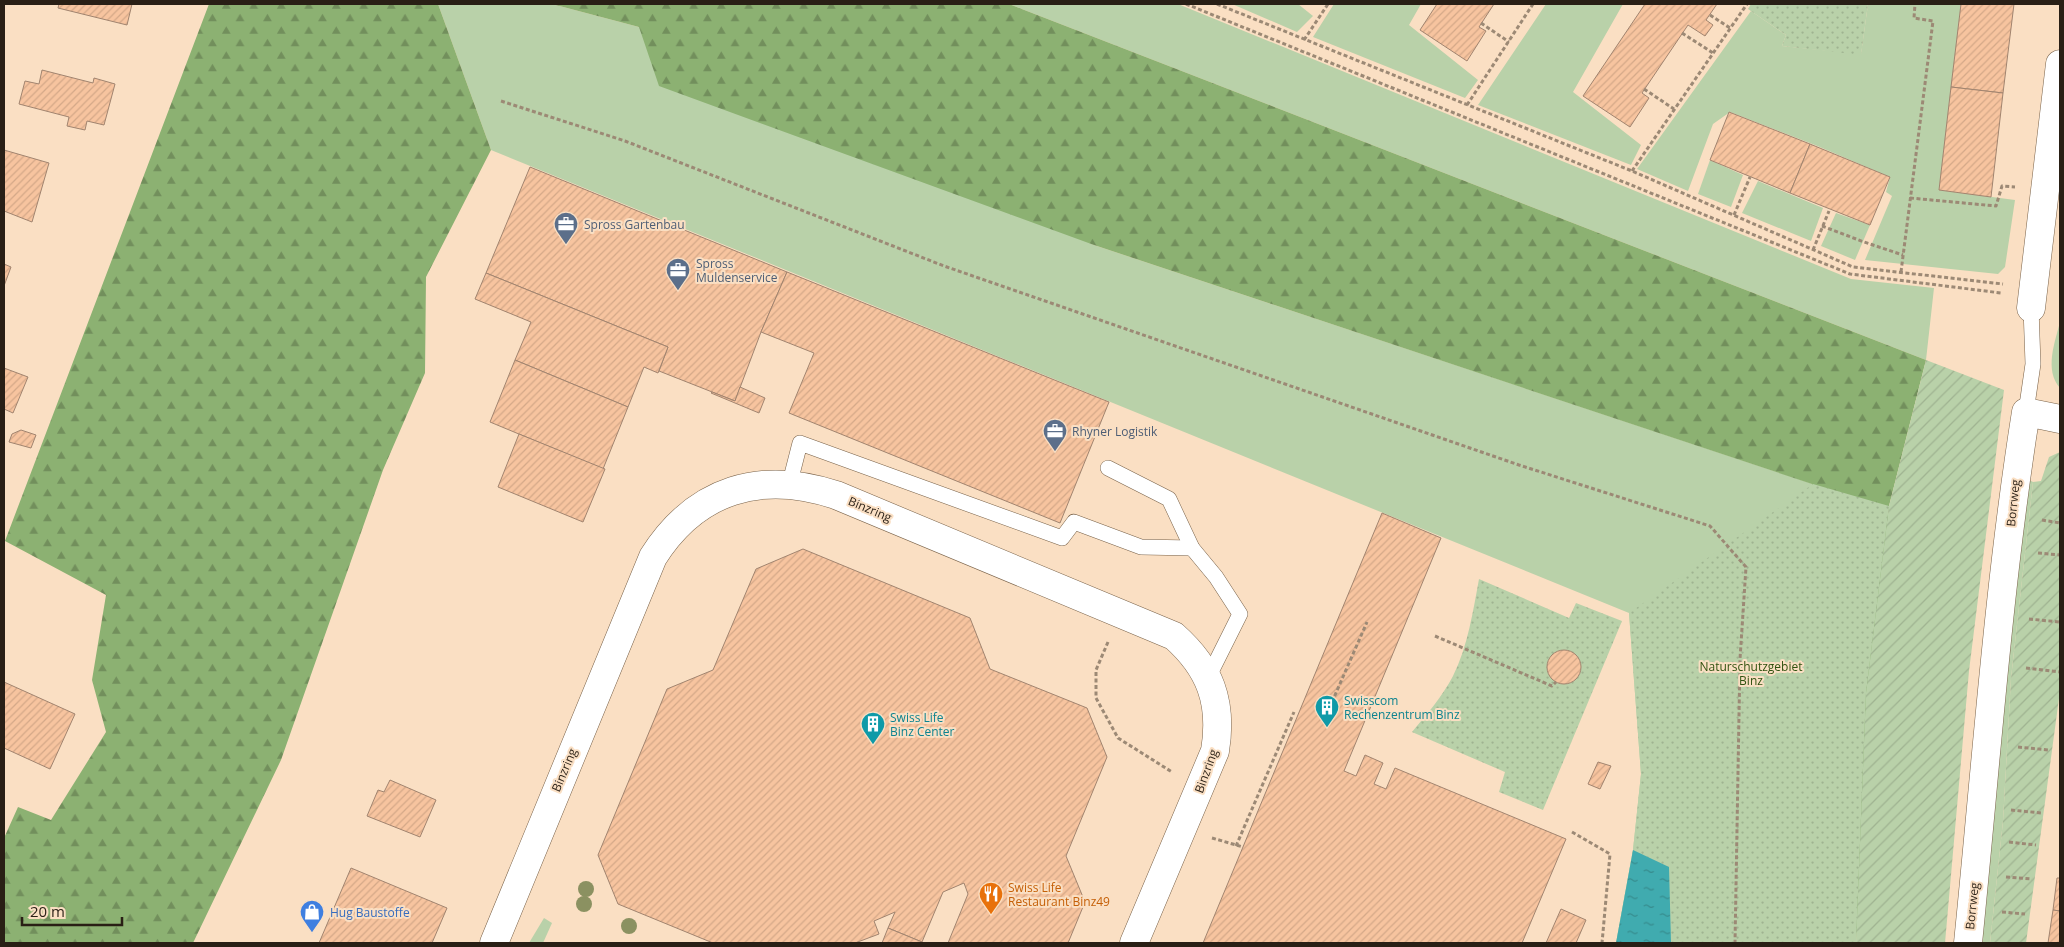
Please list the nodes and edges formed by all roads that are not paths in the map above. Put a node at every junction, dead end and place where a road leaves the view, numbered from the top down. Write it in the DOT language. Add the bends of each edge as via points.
graph roads {
  1 [pos="2060,64"];
  2 [pos="2031,308"];
  3 [pos="2026,412"];
  4 [pos="2060,419"];
  5 [pos="1108,468"];
  6 [pos="789,486"];
  7 [pos="1192,548"];
  8 [pos="1208,678"];
  9 [pos="494,943"];
  10 [pos="1134,943"];
  11 [pos="1968,943"];
  1 -- 2 [label="street, Borrweg"];
  2 -- 3 [label="lane, Borrweg" via="2032,364"];
  3 -- 4 [label="street"];
  3 -- 11 [label="street, Borrweg" via="1996,663"];
  5 -- 7 [label="lane" via="1169,499"];
  6 -- 7 [label="lane" via="800,443 1062,538 1074,522 1141,547"];
  6 -- 8 [label="street, Binzring" via="814,488 836,495 1174,636"];
  6 -- 9 [label="street, Binzring" via="766,484 740,488 716,497 697,508 665,538 653,557"];
  7 -- 8 [label="lane" via="1240,614"];
  8 -- 10 [label="street, Binzring" via="1218,714 1215,751"];
}
